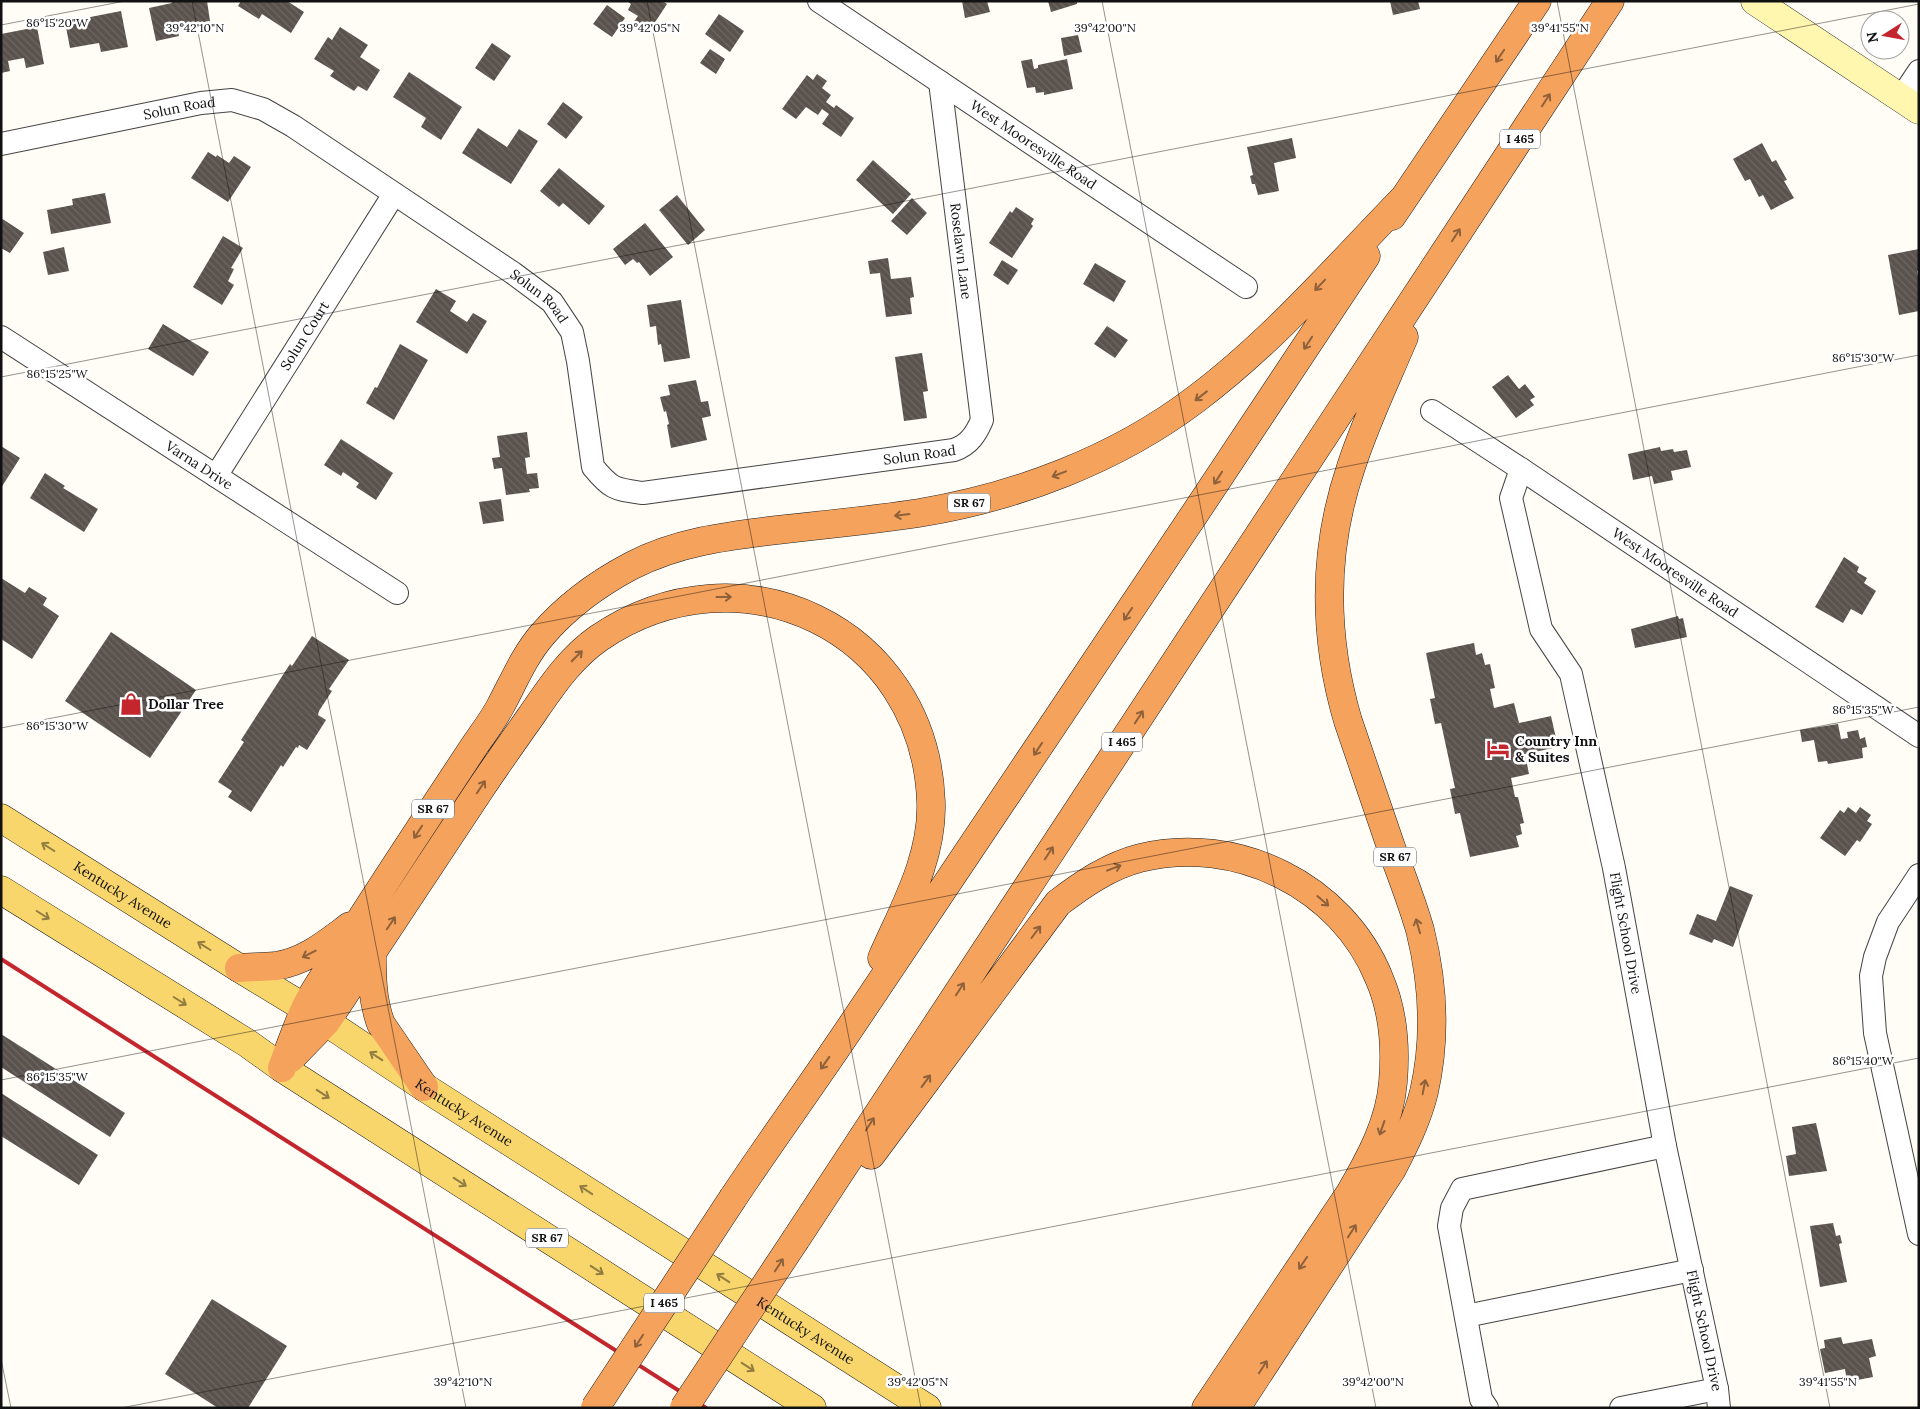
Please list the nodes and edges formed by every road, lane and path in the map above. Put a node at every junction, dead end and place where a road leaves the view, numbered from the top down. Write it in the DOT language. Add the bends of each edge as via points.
graph roads {
  1 [pos="820,1"];
  2 [pos="1537,1"];
  3 [pos="1610,1"];
  4 [pos="1755,1"];
  5 [pos="1919,71"];
  6 [pos="940,82"];
  7 [pos="1910,104"];
  8 [pos="1,144"];
  9 [pos="394,194"];
  10 [pos="1402,200"];
  11 [pos="1429,276"];
  12 [pos="1246,287"];
  13 [pos="1,337"];
  14 [pos="1432,411"];
  15 [pos="982,420"];
  16 [pos="1521,469"];
  17 [pos="216,476"];
  18 [pos="397,593"];
  19 [pos="1919,736"];
  20 [pos="1,818"];
  21 [pos="1919,875"];
  22 [pos="1,890"];
  23 [pos="363,916"];
  24 [pos="372,952"];
  25 [pos="239,968"];
  26 [pos="316,1015"];
  27 [pos="854,1023"];
  28 [pos="282,1068"];
  29 [pos="424,1087"];
  30 [pos="1665,1146"];
  31 [pos="815,1209"];
  32 [pos="1919,1234"];
  33 [pos="1692,1270"];
  34 [pos="1466,1316"];
  35 [pos="1718,1398"];
  36 [pos="595,1408"];
  37 [pos="684,1408"];
  38 [pos="812,1408"];
  39 [pos="926,1408"];
  40 [pos="1206,1408"];
  41 [pos="1236,1408"];
  42 [pos="1487,1408"];
  43 [pos="1621,1408"];
  1 -- 6 [label="street, West Mooresville Road"];
  2 -- 10 [label="highway, I 465, one-way"];
  11 -- 3 [label="highway, I 465, one-way"];
  4 -- 7 [label="street"];
  5 -- 7 [label="street"];
  6 -- 12 [label="street, West Mooresville Road"];
  6 -- 15 [label="street, Roselawn Lane"];
  8 -- 9 [label="street, Solun Road" via="172,108 232,100 263,109 293,126"];
  9 -- 15 [label="street, Solun Road" via="552,302 572,332 593,467 616,489 644,493 954,450 972,439"];
  9 -- 17 [label="street, Solun Court"];
  10 -- 23 [label="highway, SR 67, one-way" via="1232,370 1175,414 1110,451 1025,486 956,506 691,543 634,564 590,591 539,639 497,712"];
  10 -- 27 [label="highway, I 465, one-way"];
  31 -- 11 [label="highway, I 465, one-way"];
  41 -- 11 [label="highway, SR 67, one-way" via="1392,1170 1409,1136 1424,1092 1432,1010 1425,955 1411,903 1338,689 1330,632 1329,592 1335,528 1351,468"];
  13 -- 17 [label="street, Varna Drive"];
  14 -- 16 [label="street, West Mooresville Road"];
  16 -- 19 [label="street, West Mooresville Road"];
  16 -- 30 [label="street, Flight School Drive" via="1511,498 1541,629 1571,674 1614,868"];
  17 -- 18 [label="street, Varna Drive"];
  25 -- 20 [label="main road, Kentucky Avenue, one-way"];
  21 -- 32 [label="street" via="1888,922 1871,976 1875,1033"];
  22 -- 28 [label="main road, one-way"];
  23 -- 25 [label="highway, one-way" via="309,955 274,966"];
  23 -- 26 [label="highway, SR 67"];
  24 -- 26 [label="highway"];
  24 -- 27 [label="highway, one-way" via="509,746 561,674 583,650 626,621 658,608 708,598 742,598 792,608 845,636 888,678 907,706 921,738 931,804 925,852 916,882"];
  24 -- 29 [label="highway" via="377,1013"];
  25 -- 26 [label="main road, Kentucky Avenue"];
  26 -- 28 [label="highway"];
  29 -- 26 [label="main road, Kentucky Avenue, one-way"];
  27 -- 36 [label="highway, I 465, one-way, bridge" via="795,1105"];
  28 -- 38 [label="main road, SR 67, one-way"];
  39 -- 29 [label="main road, Kentucky Avenue, one-way"];
  30 -- 33 [label="street, Flight School Drive"];
  30 -- 34 [label="street" via="1462,1189 1452,1208 1449,1226"];
  37 -- 31 [label="highway, I 465, one-way, bridge"];
  31 -- 40 [label="highway, one-way" via="849,1185 1058,903 1081,885 1107,870 1140,858 1177,852 1216,854 1253,862 1283,874 1313,892 1340,916 1362,945 1379,978 1390,1012 1393,1084 1384,1123 1363,1171"];
  33 -- 34 [label="street"];
  33 -- 35 [label="street, Flight School Drive"];
  34 -- 42 [label="street" via="1481,1399"];
  35 -- 43 [label="street"];
}
